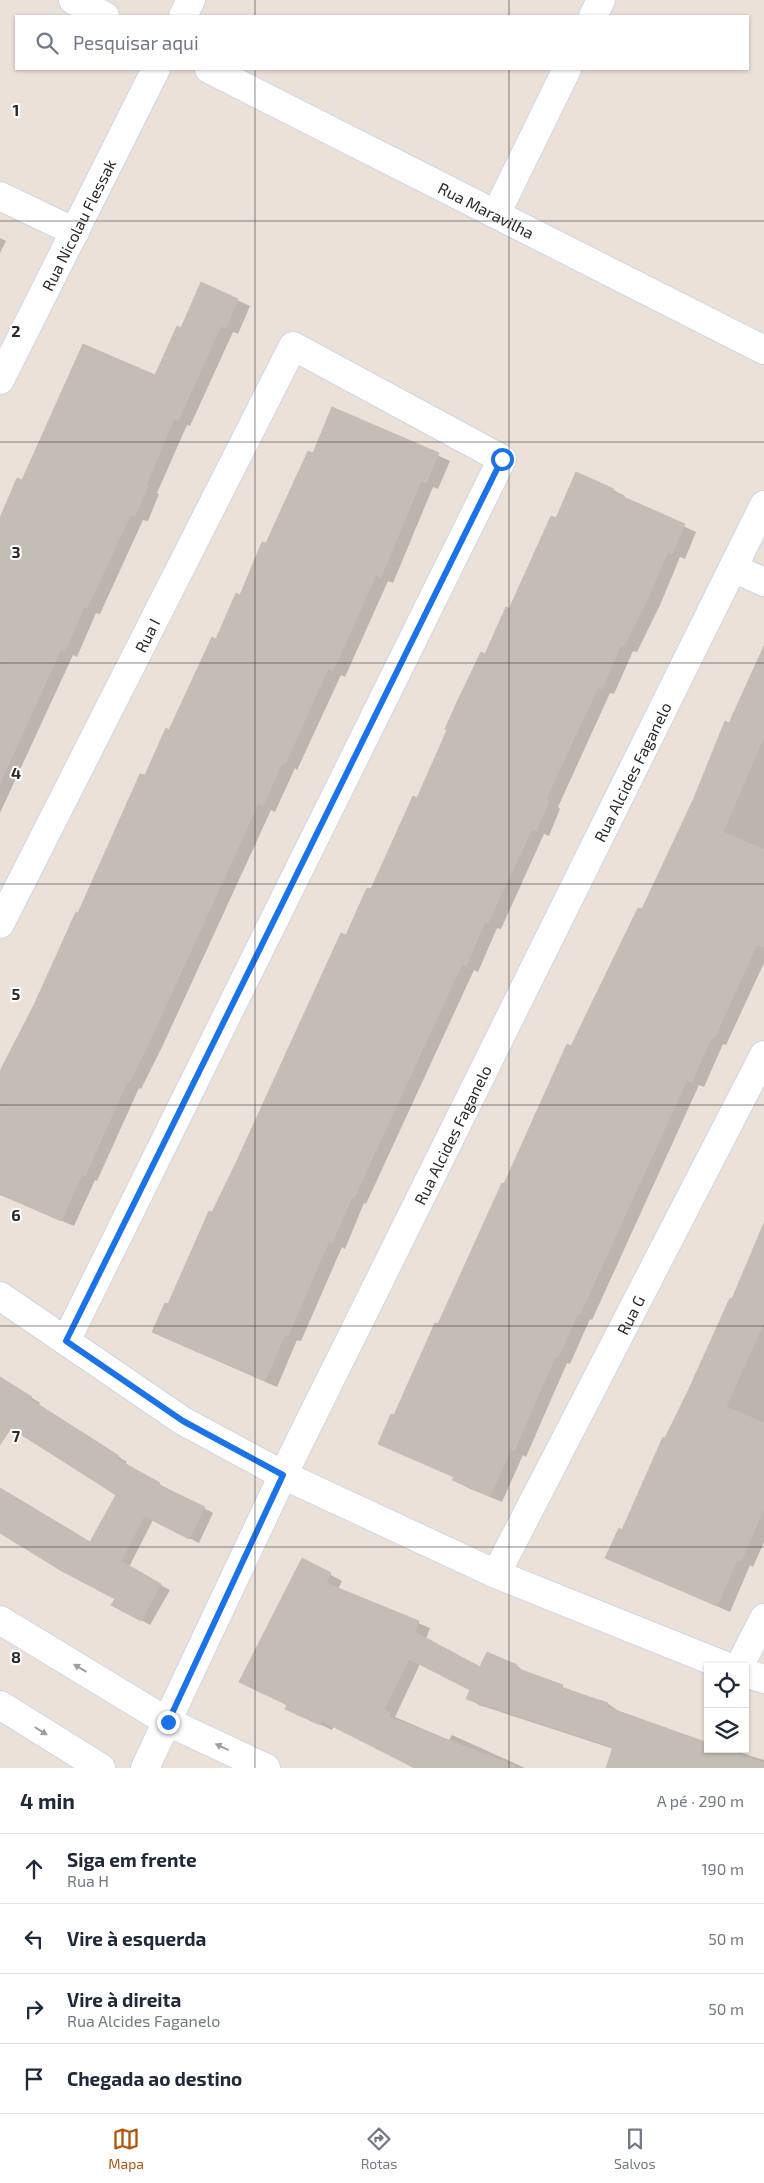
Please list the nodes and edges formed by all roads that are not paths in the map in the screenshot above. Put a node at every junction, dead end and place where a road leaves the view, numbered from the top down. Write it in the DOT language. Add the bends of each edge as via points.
graph roads {
  1 [pos="73,0"];
  2 [pos="191,0"];
  3 [pos="601,0"];
  4 [pos="103,15"];
  5 [pos="184,15"];
  6 [pos="594,15"];
  7 [pos="156,70"];
  8 [pos="211,70"];
  9 [pos="567,70"];
  10 [pos="0,196"];
  11 [pos="496,214"];
  12 [pos="75,232"];
  13 [pos="764,350"];
  14 [pos="0,380"];
  15 [pos="764,505"];
  16 [pos="733,568"];
  17 [pos="764,582"];
  18 [pos="0,924"];
  19 [pos="764,1055"];
  20 [pos="0,1296"];
  21 [pos="66,1341"];
  22 [pos="283,1475"];
  23 [pos="496,1574"];
  24 [pos="764,1618"];
  25 [pos="0,1620"];
  26 [pos="718,1663"];
  27 [pos="741,1663"];
  28 [pos="749,1674"];
  29 [pos="764,1679"];
  30 [pos="0,1705"];
  31 [pos="168,1722"];
  32 [pos="101,1768"];
  33 [pos="145,1768"];
  34 [pos="266,1768"];
  1 -- 4 [label="street"];
  2 -- 5 [label="street"];
  3 -- 6 [label="street"];
  7 -- 12 [label="street, Rua Nicolau Flessak"];
  8 -- 11 [label="street, Rua Maravilha"];
  9 -- 11 [label="street"];
  10 -- 12 [label="street"];
  11 -- 13 [label="street, Rua Maravilha"];
  12 -- 14 [label="street, Rua Nicolau Flessak"];
  15 -- 16 [label="street, Rua Alcides Faganelo"];
  16 -- 17 [label="street"];
  16 -- 22 [label="street, Rua Alcides Faganelo"];
  18 -- 21 [label="street, Rua I" via="293,346 502,459"];
  19 -- 23 [label="street, Rua G"];
  20 -- 21 [label="street"];
  21 -- 22 [label="street" via="183,1421"];
  22 -- 23 [label="street"];
  22 -- 31 [label="street, Rua Alcides Faganelo"];
  23 -- 26 [label="street"];
  24 -- 27 [label="street"];
  31 -- 25 [label="street, one-way"];
  28 -- 29 [label="street"];
  30 -- 32 [label="street, one-way"];
  31 -- 33 [label="street, Rua Alcides Faganelo"];
  34 -- 31 [label="street, one-way"];
}
